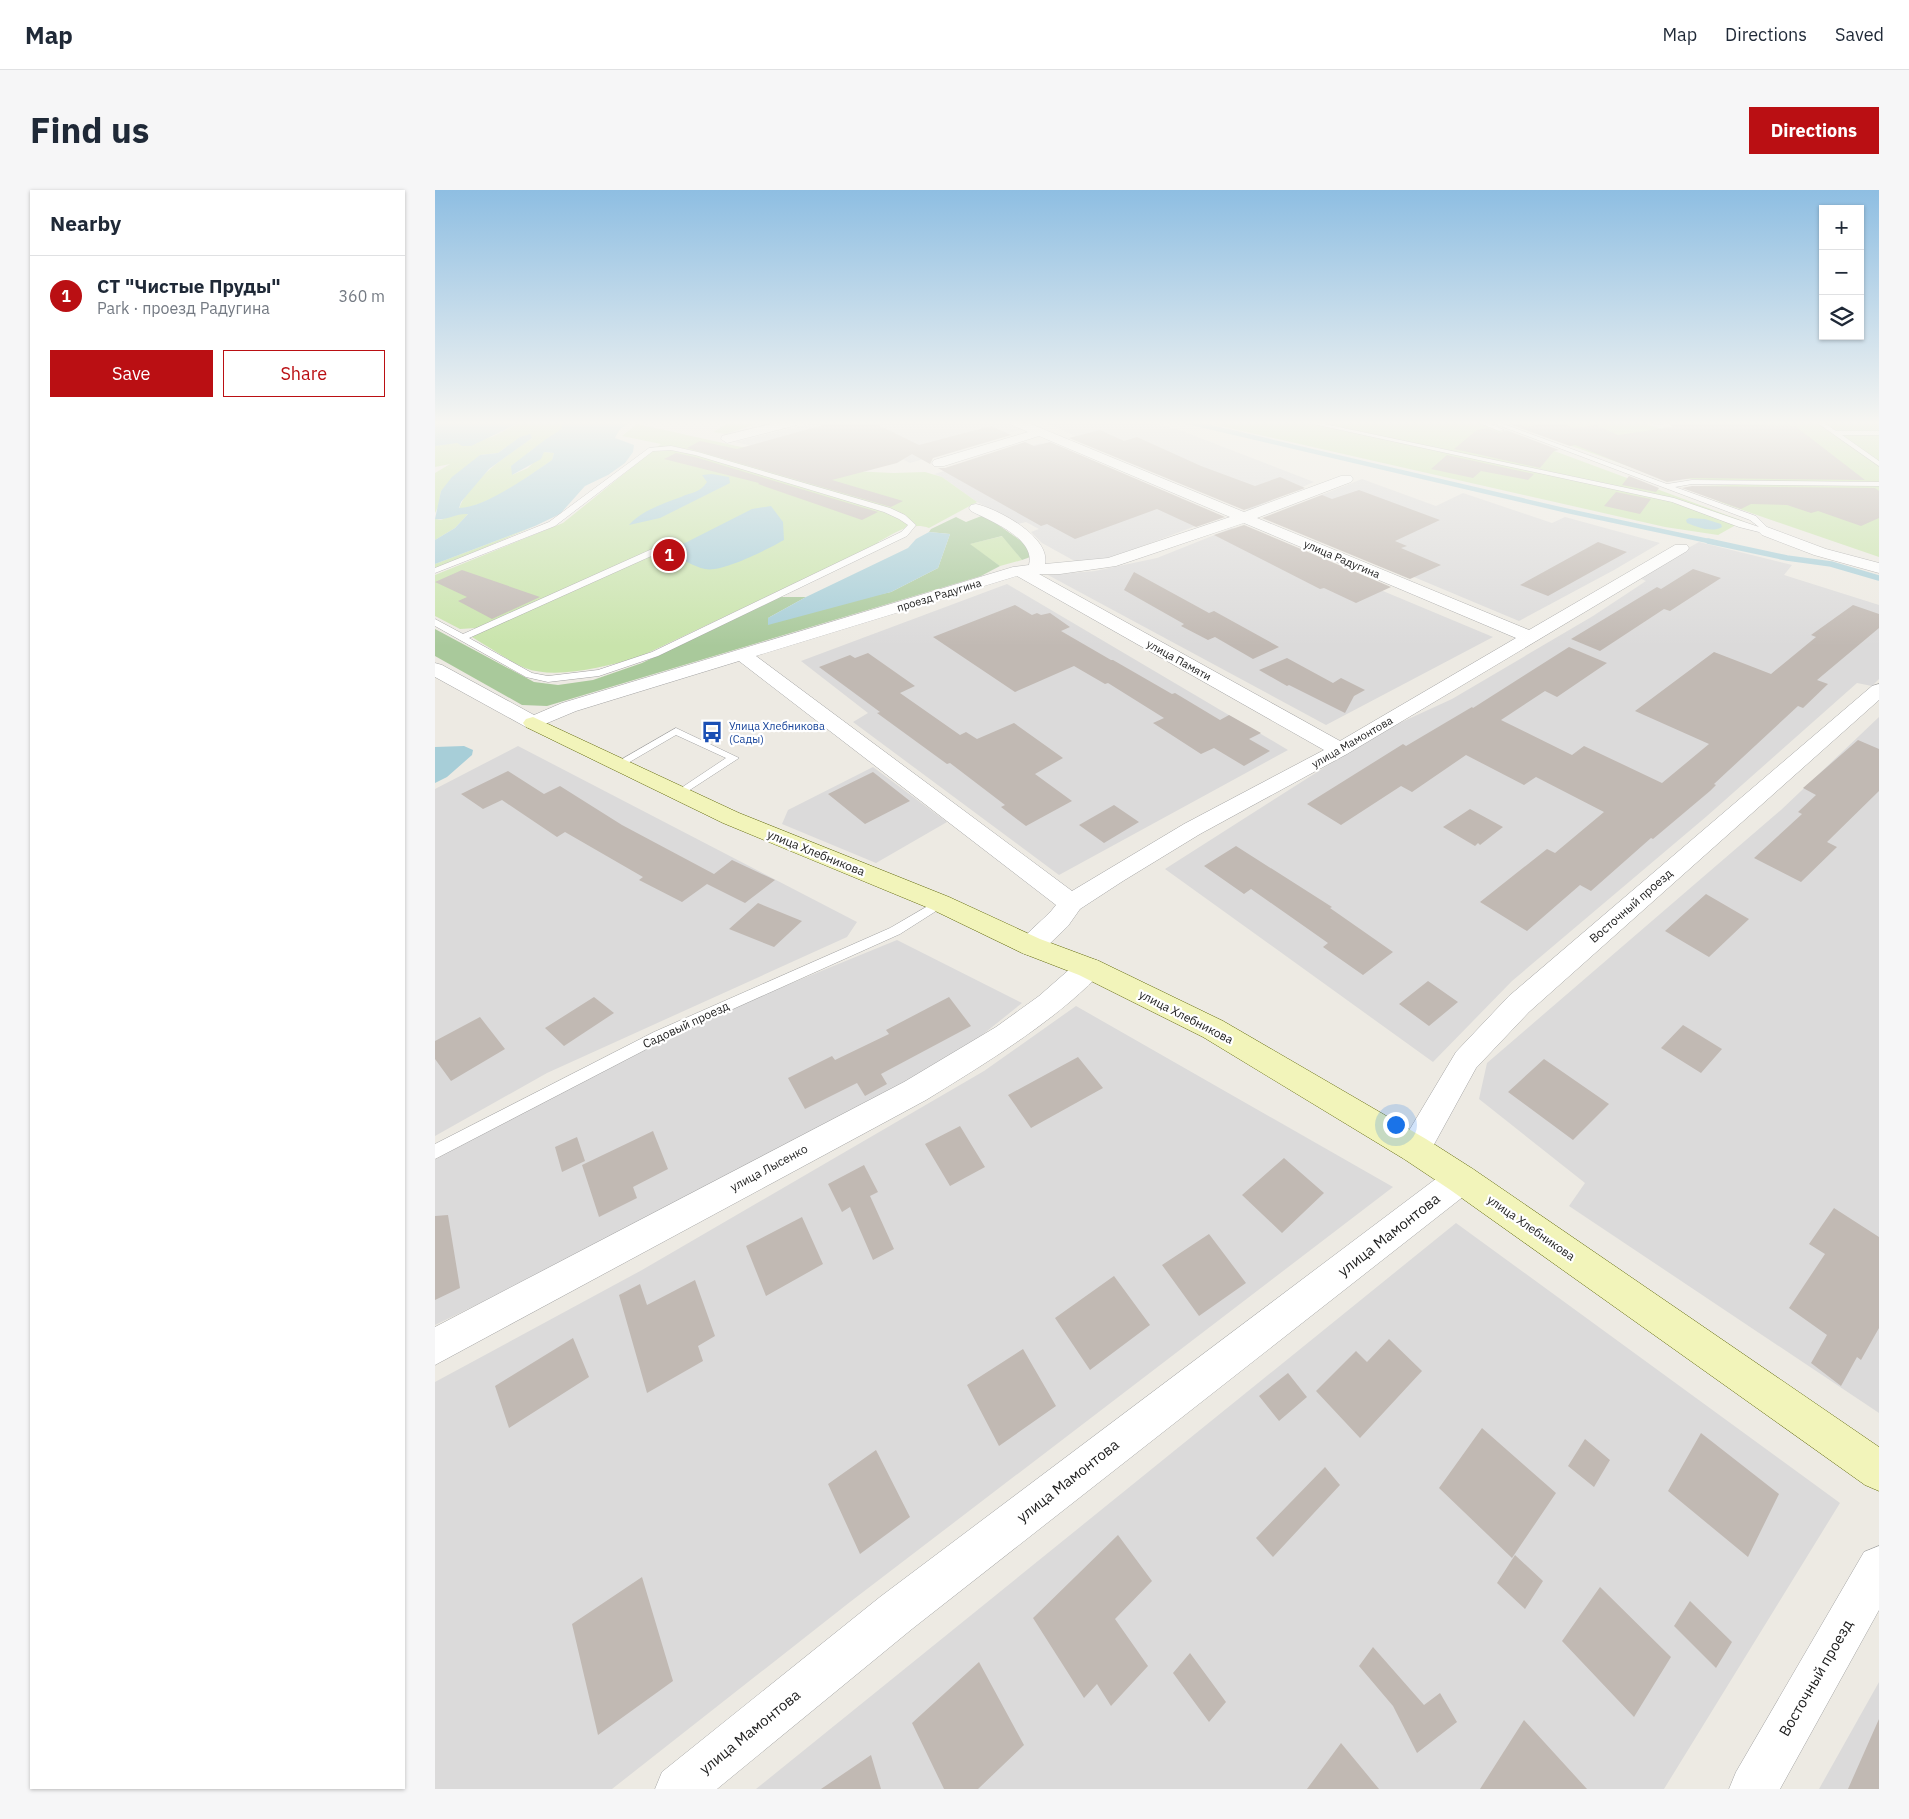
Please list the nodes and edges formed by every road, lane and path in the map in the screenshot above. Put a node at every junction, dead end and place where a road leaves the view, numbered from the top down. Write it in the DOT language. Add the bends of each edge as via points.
graph roads {
  1 [pos="587,497"];
  2 [pos="843,497"];
  3 [pos="1193,497"];
  4 [pos="1299,497"];
  5 [pos="1662,497"];
  6 [pos="1696,497"];
  7 [pos="975,508"];
  8 [pos="1243,518"];
  9 [pos="1767,532"];
  10 [pos="1681,548"];
  11 [pos="655,550"];
  12 [pos="1879,568"];
  13 [pos="1027,570"];
  14 [pos="435,571"];
  15 [pos="435,622"];
  16 [pos="463,637"];
  17 [pos="1529,637"];
  18 [pos="741,654"];
  19 [pos="435,669"];
  20 [pos="1879,690"];
  21 [pos="533,723"];
  22 [pos="1340,750"];
  23 [pos="617,765"];
  24 [pos="679,794"];
  25 [pos="940,903"];
  26 [pos="1071,903"];
  27 [pos="1031,946"];
  28 [pos="1089,968"];
  29 [pos="1415,1149"];
  30 [pos="435,1152"];
  31 [pos="1461,1179"];
  32 [pos="435,1347"];
  33 [pos="1879,1471"];
  34 [pos="1879,1566"];
  35 [pos="679,1789"];
  36 [pos="1753,1789"];
  1 -- 14 [label="lane" via="552,524"];
  2 -- 16 [label="lane" via="887,510 912,525 904,534 655,654 599,673 548,679 529,675"];
  3 -- 8 [label="street, улица Радугина"];
  4 -- 8 [label="street, проезд Радугина"];
  5 -- 9 [label="lane"];
  6 -- 9 [label="lane" via="1753,518"];
  7 -- 13 [label="street" via="1008,525 1036,548 1039,557"];
  8 -- 13 [label="street, проезд Радугина" via="1111,564"];
  8 -- 17 [label="street, улица Радугина"];
  9 -- 12 [label="street" via="1820,552"];
  10 -- 17 [label="street, улица Мамонтова"];
  11 -- 16 [label="lane"];
  13 -- 18 [label="street, проезд Радугина"];
  13 -- 22 [label="street, улица Памяти"];
  15 -- 16 [label="lane"];
  17 -- 22 [label="street, улица Мамонтова"];
  18 -- 21 [label="street, проезд Радугина" via="569,707"];
  18 -- 26 [label="street"];
  19 -- 21 [label="street, улица Хлебникова"];
  20 -- 29 [label="street, Восточный проезд" via="1519,1004 1466,1060"];
  21 -- 23 [label="street, улица Хлебникова"];
  22 -- 26 [label="street, улица Мамонтова" via="1192,829"];
  23 -- 24 [label="street, улица Хлебникова"];
  23 -- 24 [label="lane" via="676,731 734,758"];
  24 -- 25 [label="street, улица Хлебникова"];
  25 -- 27 [label="street, улица Хлебникова"];
  25 -- 30 [label="lane, Садовый проезд" via="895,931 659,1036"];
  26 -- 27 [label="street, улица Мамонтова" via="1059,920"];
  27 -- 28 [label="street, улица Хлебникова"];
  28 -- 29 [label="street, улица Хлебникова" via="1213,1029"];
  28 -- 32 [label="street, улица Лысенко" via="1034,1017 915,1091"];
  29 -- 31 [label="street, улица Хлебникова"];
  31 -- 33 [label="street, улица Хлебникова"];
  31 -- 35 [label="street, улица Мамонтова" via="896,1613"];
  34 -- 36 [label="street, Восточный проезд"];
}
